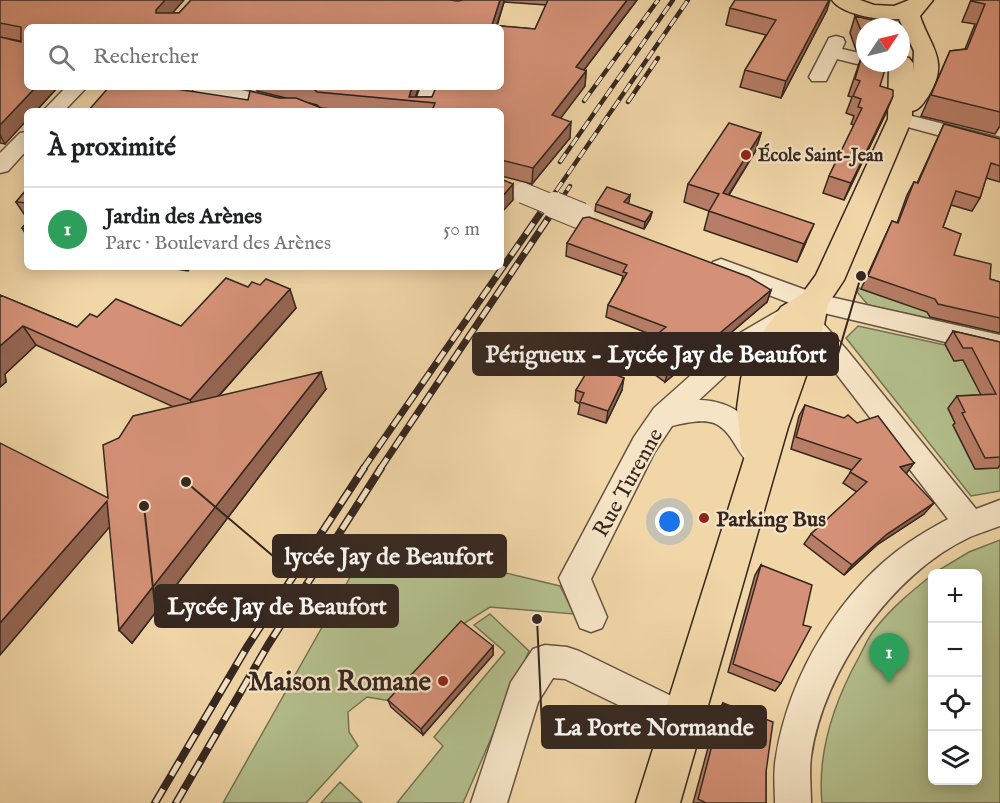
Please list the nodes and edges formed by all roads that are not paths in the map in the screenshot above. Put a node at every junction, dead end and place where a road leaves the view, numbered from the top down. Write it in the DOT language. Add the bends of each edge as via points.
graph roads {
  1 [pos="843,0"];
  2 [pos="919,3"];
  3 [pos="864,9"];
  4 [pos="874,18"];
  5 [pos="856,58"];
  6 [pos="897,72"];
  7 [pos="819,77"];
  8 [pos="74,90"];
  9 [pos="215,90"];
  10 [pos="430,90"];
  11 [pos="56,108"];
  12 [pos="296,108"];
  13 [pos="423,108"];
  14 [pos="901,116"];
  15 [pos="24,141"];
  16 [pos="1000,145"];
  17 [pos="3,159"];
  18 [pos="504,185"];
  19 [pos="590,220"];
  20 [pos="705,262"];
  21 [pos="805,314"];
  22 [pos="1000,345"];
  23 [pos="664,416"];
  24 [pos="761,461"];
  25 [pos="1000,513"];
  26 [pos="969,523"];
  27 [pos="591,617"];
  28 [pos="682,719"];
  29 [pos="489,803"];
  30 [pos="658,803"];
  31 [pos="793,803"];
  1 -- 3 [label="main road"];
  2 -- 3 [label="main road" via="889,12"];
  2 -- 14 [label="main road" via="909,16 925,52 924,81"];
  3 -- 4 [label="main road"];
  5 -- 7 [label="street" via="834,47"];
  6 -- 14 [label="main road"];
  8 -- 11 [label="street"];
  9 -- 12 [label="street"];
  10 -- 13 [label="street"];
  14 -- 16 [label="street"];
  14 -- 21 [label="main road" via="829,280"];
  15 -- 17 [label="street"];
  18 -- 19 [label="street, bridge"];
  20 -- 21 [label="street"];
  21 -- 22 [label="street"];
  21 -- 23 [label="street, Rue Turenne" via="744,343"];
  21 -- 24 [label="main road"];
  21 -- 26 [label="street"];
  23 -- 24 [label="street" via="688,411 716,412 734,419"];
  23 -- 27 [label="street, Rue Turenne" via="644,445 575,578"];
  24 -- 28 [label="main road"];
  25 -- 26 [label="street"];
  26 -- 31 [label="street" via="907,561 874,592 846,628 804,713 794,765"];
  28 -- 29 [label="street" via="567,663 545,661 523,694"];
  28 -- 30 [label="main road"];
}
